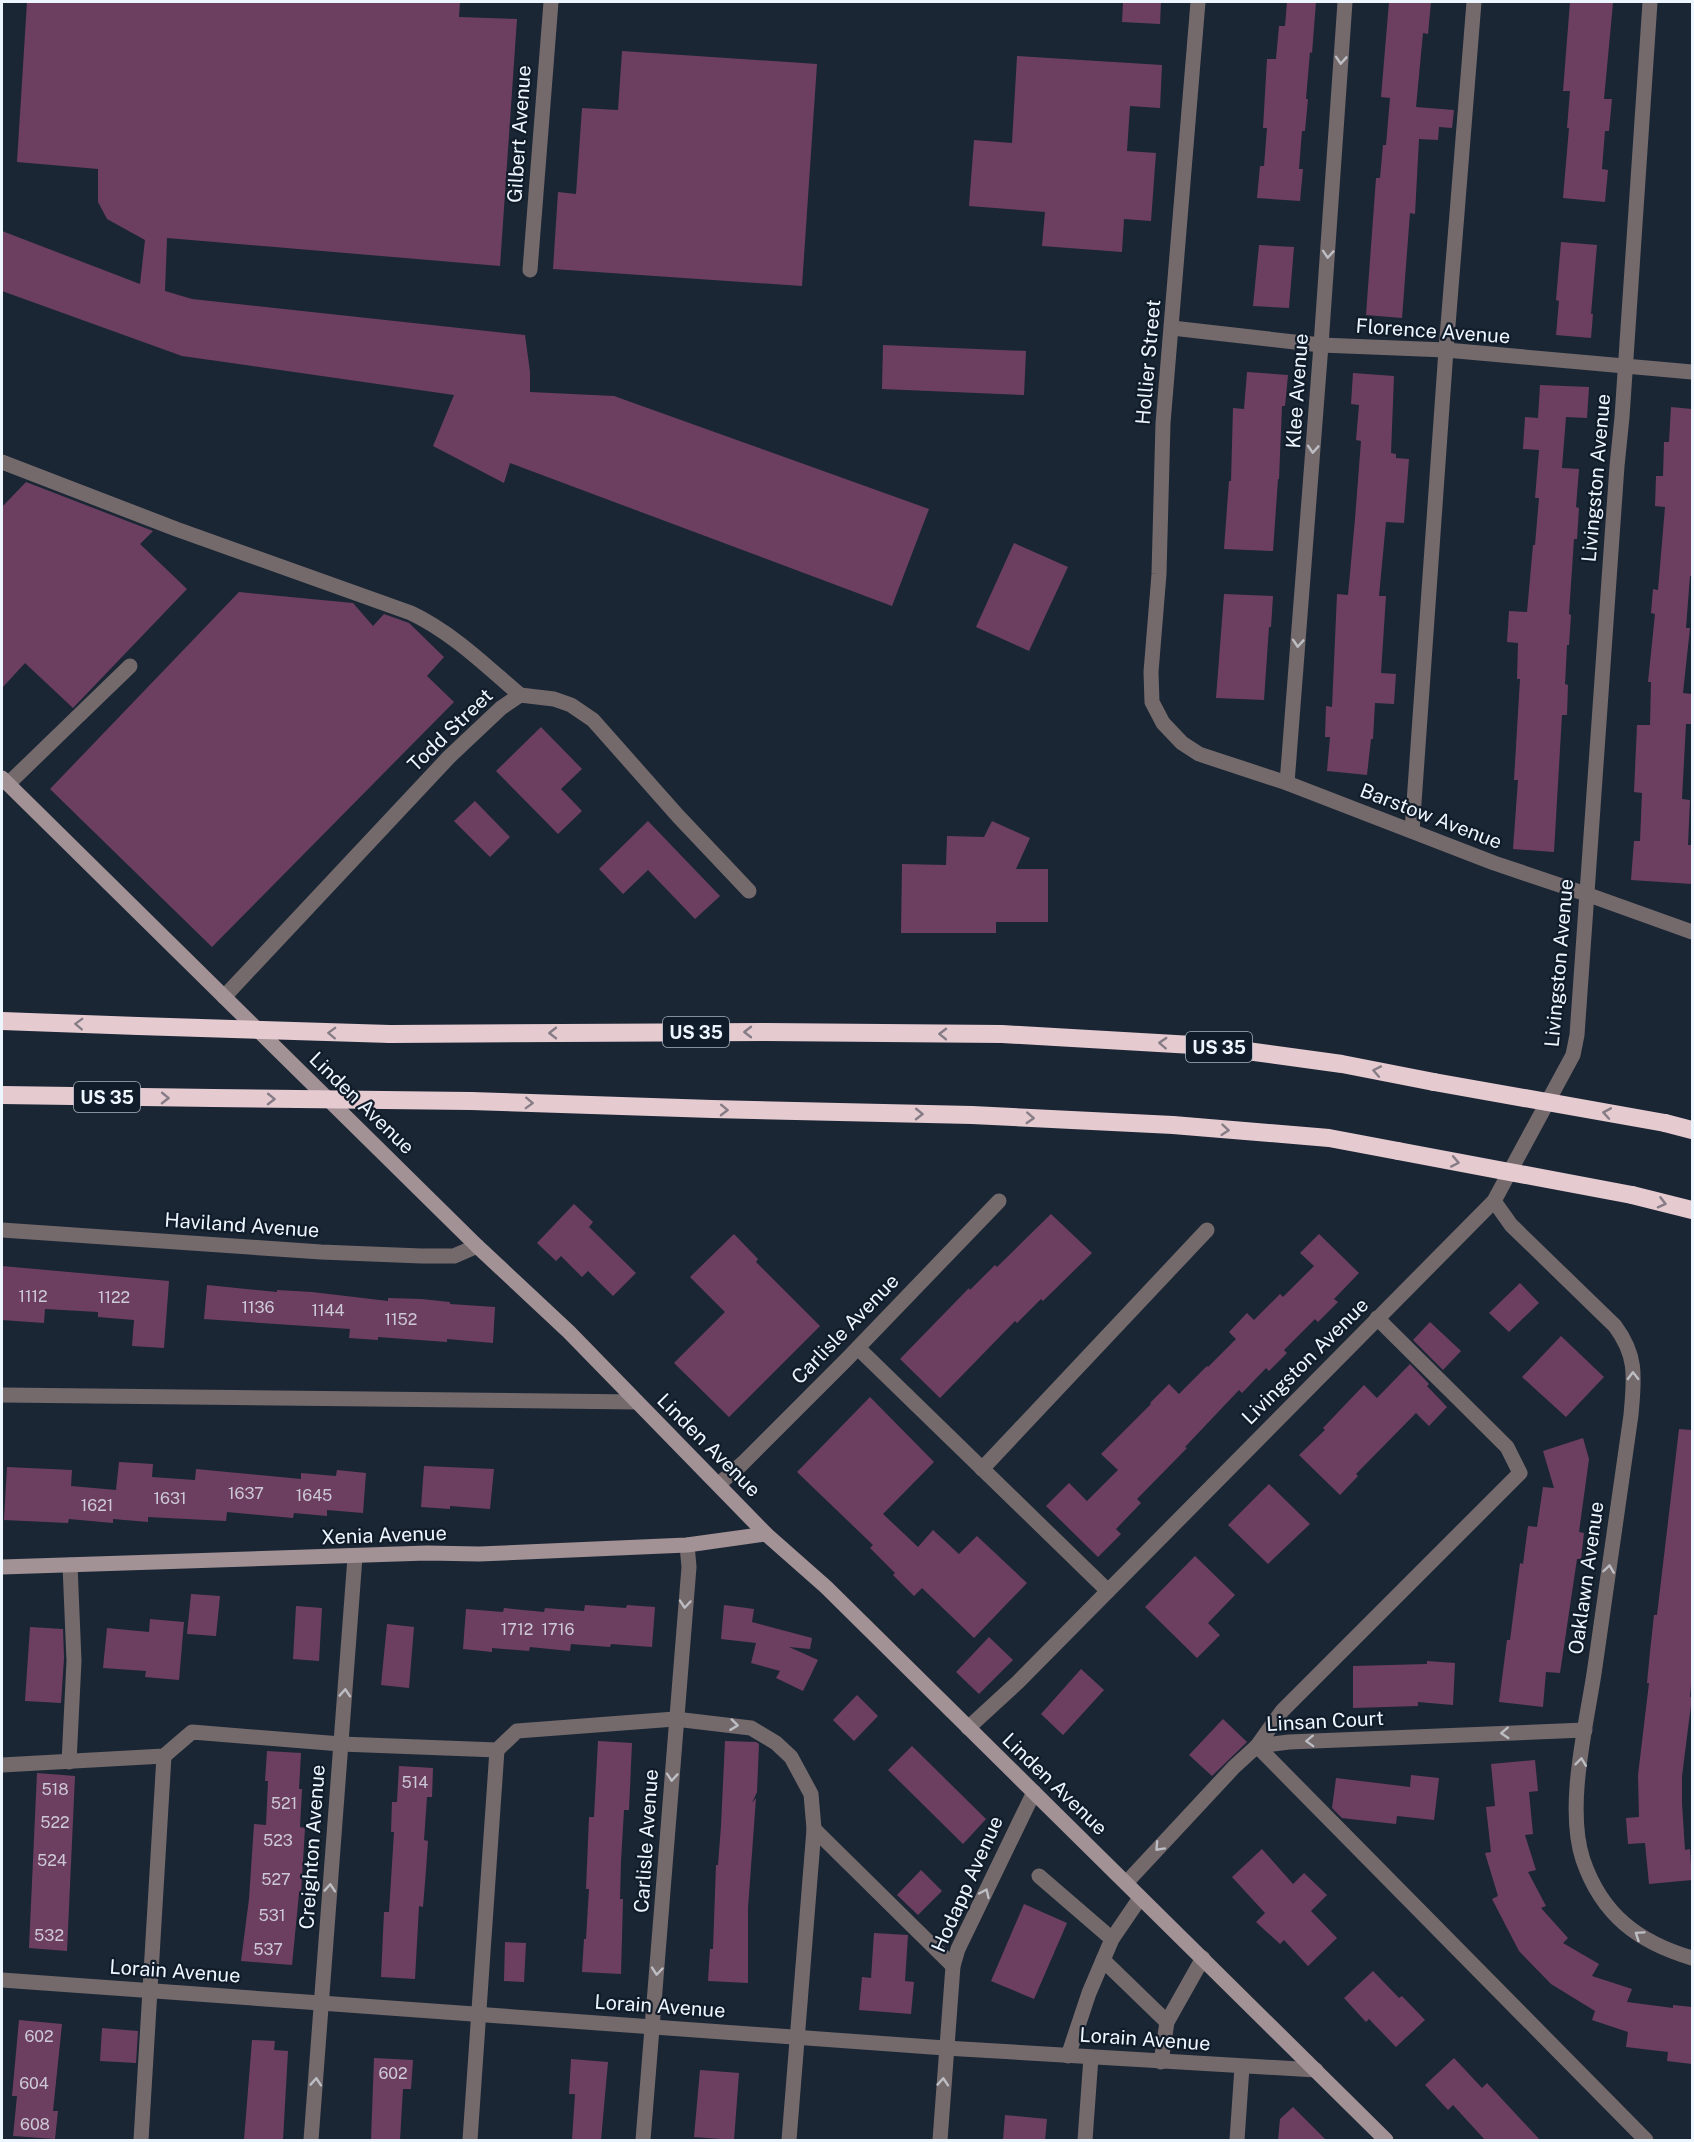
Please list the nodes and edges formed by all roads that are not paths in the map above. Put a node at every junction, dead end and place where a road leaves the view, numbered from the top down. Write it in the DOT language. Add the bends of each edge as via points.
graph roads {
  1 [pos="551,2"];
  2 [pos="1198,2"];
  3 [pos="1345,2"];
  4 [pos="1474,2"];
  5 [pos="1650,2"];
  6 [pos="530,270"];
  7 [pos="1172,327"];
  8 [pos="1321,345"];
  9 [pos="1446,350"];
  10 [pos="1625,366"];
  11 [pos="1692,372"];
  12 [pos="2,462"];
  13 [pos="130,666"];
  14 [pos="520,695"];
  15 [pos="1163,723"];
  16 [pos="5,781"];
  17 [pos="1287,783"];
  18 [pos="1412,831"];
  19 [pos="750,891"];
  20 [pos="1586,894"];
  21 [pos="1692,932"];
  22 [pos="224,997"];
  23 [pos="2,1021"];
  24 [pos="2,1095"];
  25 [pos="92,1096"];
  26 [pos="2,1103"];
  27 [pos="1692,1130"];
  28 [pos="999,1201"];
  29 [pos="1494,1201"];
  30 [pos="1692,1210"];
  31 [pos="2,1230"];
  32 [pos="1207,1230"];
  33 [pos="477,1246"];
  34 [pos="1377,1318"];
  35 [pos="858,1348"];
  36 [pos="2,1395"];
  37 [pos="637,1402"];
  38 [pos="982,1469"];
  39 [pos="718,1484"];
  40 [pos="766,1534"];
  41 [pos="687,1545"];
  42 [pos="355,1557"];
  43 [pos="70,1565"];
  44 [pos="2,1567"];
  45 [pos="1108,1591"];
  46 [pos="675,1719"];
  47 [pos="968,1728"];
  48 [pos="1584,1730"];
  49 [pos="341,1744"];
  50 [pos="1257,1746"];
  51 [pos="497,1750"];
  52 [pos="164,1756"];
  53 [pos="69,1762"];
  54 [pos="2,1765"];
  55 [pos="1034,1792"];
  56 [pos="814,1829"];
  57 [pos="1039,1876"];
  58 [pos="1126,1883"];
  59 [pos="1140,1898"];
  60 [pos="1112,1938"];
  61 [pos="1203,1958"];
  62 [pos="1692,1958"];
  63 [pos="1103,1960"];
  64 [pos="953,1966"];
  65 [pos="2,1980"];
  66 [pos="151,1990"];
  67 [pos="322,2003"];
  68 [pos="479,2013"];
  69 [pos="1167,2022"];
  70 [pos="652,2027"];
  71 [pos="797,2037"];
  72 [pos="945,2048"];
  73 [pos="1068,2055"];
  74 [pos="1091,2057"];
  75 [pos="1161,2062"];
  76 [pos="1242,2067"];
  77 [pos="1316,2070"];
  78 [pos="141,2140"];
  79 [pos="311,2140"];
  80 [pos="470,2140"];
  81 [pos="643,2140"];
  82 [pos="789,2140"];
  83 [pos="939,2140"];
  84 [pos="1085,2140"];
  85 [pos="1237,2140"];
  86 [pos="1386,2140"];
  87 [pos="1646,2140"];
  1 -- 6 [label="street, Gilbert Avenue"];
  2 -- 7 [label="street, Hollier Street"];
  3 -- 8 [label="street, Klee Avenue, one-way"];
  4 -- 9 [label="street"];
  5 -- 10 [label="street, Livingston Avenue"];
  7 -- 8 [label="street, Florence Avenue"];
  7 -- 15 [label="street, Hollier Street" via="1163,423 1159,574 1151,672 1152,702"];
  8 -- 9 [label="street, Florence Avenue"];
  8 -- 17 [label="street, Klee Avenue, one-way"];
  9 -- 10 [label="street, Florence Avenue"];
  9 -- 18 [label="street"];
  10 -- 11 [label="street, Florence Avenue"];
  10 -- 20 [label="street, Livingston Avenue"];
  12 -- 14 [label="street" via="411,613 453,638"];
  13 -- 16 [label="street"];
  14 -- 19 [label="street, Todd Street" via="554,699 593,720"];
  14 -- 22 [label="street, Todd Street" via="501,708 450,758"];
  15 -- 17 [label="street, Barstow Avenue" via="1182,743 1200,754"];
  16 -- 22 [label="main road, Linden Avenue"];
  17 -- 18 [label="street, Barstow Avenue"];
  18 -- 20 [label="street, Barstow Avenue"];
  20 -- 21 [label="street, Barstow Avenue"];
  20 -- 29 [label="street, Livingston Avenue" via="1573,1055"];
  22 -- 33 [label="main road, Linden Avenue"];
  27 -- 23 [label="highway, US 35, one-way, bridge" via="1342,1064 1210,1046 1002,1034 390,1034"];
  24 -- 25 [label="highway, US 35"];
  25 -- 26 [label="highway"];
  25 -- 30 [label="highway, US 35, one-way, bridge" via="471,1101 1138,1123 1329,1138 1632,1195"];
  28 -- 35 [label="street, Carlisle Avenue"];
  29 -- 34 [label="street, Livingston Avenue"];
  48 -- 29 [label="street, Oaklawn Avenue, one-way" via="1635,1374 1631,1356 1614,1326 1511,1225"];
  31 -- 33 [label="street, Haviland Avenue" via="421,1256 454,1256"];
  32 -- 38 [label="street"];
  33 -- 37 [label="main road, Linden Avenue"];
  34 -- 45 [label="street, Livingston Avenue"];
  34 -- 50 [label="street" via="1507,1447 1520,1473 1282,1711"];
  35 -- 38 [label="street"];
  35 -- 39 [label="street, Carlisle Avenue"];
  36 -- 37 [label="street"];
  37 -- 39 [label="main road, Linden Avenue"];
  38 -- 45 [label="street"];
  39 -- 40 [label="main road, Linden Avenue"];
  40 -- 41 [label="main road, Xenia Avenue"];
  40 -- 47 [label="main road, Linden Avenue" via="826,1587"];
  41 -- 42 [label="main road, Xenia Avenue"];
  41 -- 46 [label="street, Carlisle Avenue, one-way"];
  42 -- 43 [label="main road, Xenia Avenue"];
  49 -- 42 [label="street, Creighton Avenue, one-way"];
  43 -- 44 [label="main road, Xenia Avenue"];
  43 -- 53 [label="street" via="74,1661"];
  45 -- 47 [label="street, Livingston Avenue"];
  46 -- 51 [label="street" via="517,1731"];
  46 -- 56 [label="street, one-way" via="741,1726 776,1743 791,1757 811,1794"];
  46 -- 70 [label="street, Carlisle Avenue, one-way"];
  47 -- 55 [label="main road, Linden Avenue"];
  48 -- 50 [label="street, Linsan Court, one-way"];
  62 -- 48 [label="street, Oaklawn Avenue, one-way" via="1643,1938 1614,1915 1593,1884 1577,1831"];
  49 -- 51 [label="street"];
  49 -- 52 [label="street" via="192,1732"];
  67 -- 49 [label="street, Creighton Avenue, one-way"];
  50 -- 58 [label="street, Linsan Court, one-way"];
  50 -- 87 [label="street"];
  51 -- 68 [label="street"];
  52 -- 53 [label="street"];
  52 -- 66 [label="street"];
  53 -- 54 [label="street"];
  55 -- 58 [label="main road, Linden Avenue"];
  64 -- 55 [label="street, Hodapp Avenue, one-way"];
  56 -- 64 [label="street"];
  56 -- 71 [label="street"];
  57 -- 60 [label="street"];
  58 -- 59 [label="main road, Linden Avenue"];
  59 -- 60 [label="street"];
  59 -- 61 [label="main road, Linden Avenue"];
  60 -- 63 [label="street"];
  61 -- 69 [label="street"];
  61 -- 77 [label="main road, Linden Avenue"];
  63 -- 69 [label="street"];
  63 -- 73 [label="street"];
  64 -- 72 [label="street, Hodapp Avenue"];
  65 -- 66 [label="street, Lorain Avenue"];
  66 -- 67 [label="street, Lorain Avenue"];
  66 -- 78 [label="street"];
  67 -- 68 [label="street, Lorain Avenue"];
  79 -- 67 [label="street, Creighton Avenue, one-way"];
  68 -- 70 [label="street, Lorain Avenue"];
  68 -- 80 [label="street"];
  69 -- 75 [label="street"];
  70 -- 71 [label="street, Lorain Avenue"];
  70 -- 81 [label="street, Carlisle Avenue"];
  71 -- 72 [label="street, Lorain Avenue"];
  71 -- 82 [label="street"];
  72 -- 73 [label="street, Lorain Avenue"];
  83 -- 72 [label="street, Hodapp Avenue, one-way"];
  73 -- 74 [label="street, Lorain Avenue"];
  74 -- 75 [label="street, Lorain Avenue"];
  74 -- 84 [label="street"];
  75 -- 76 [label="street, Lorain Avenue"];
  76 -- 77 [label="street, Lorain Avenue"];
  76 -- 85 [label="street"];
  77 -- 86 [label="main road, Linden Avenue"];
}
